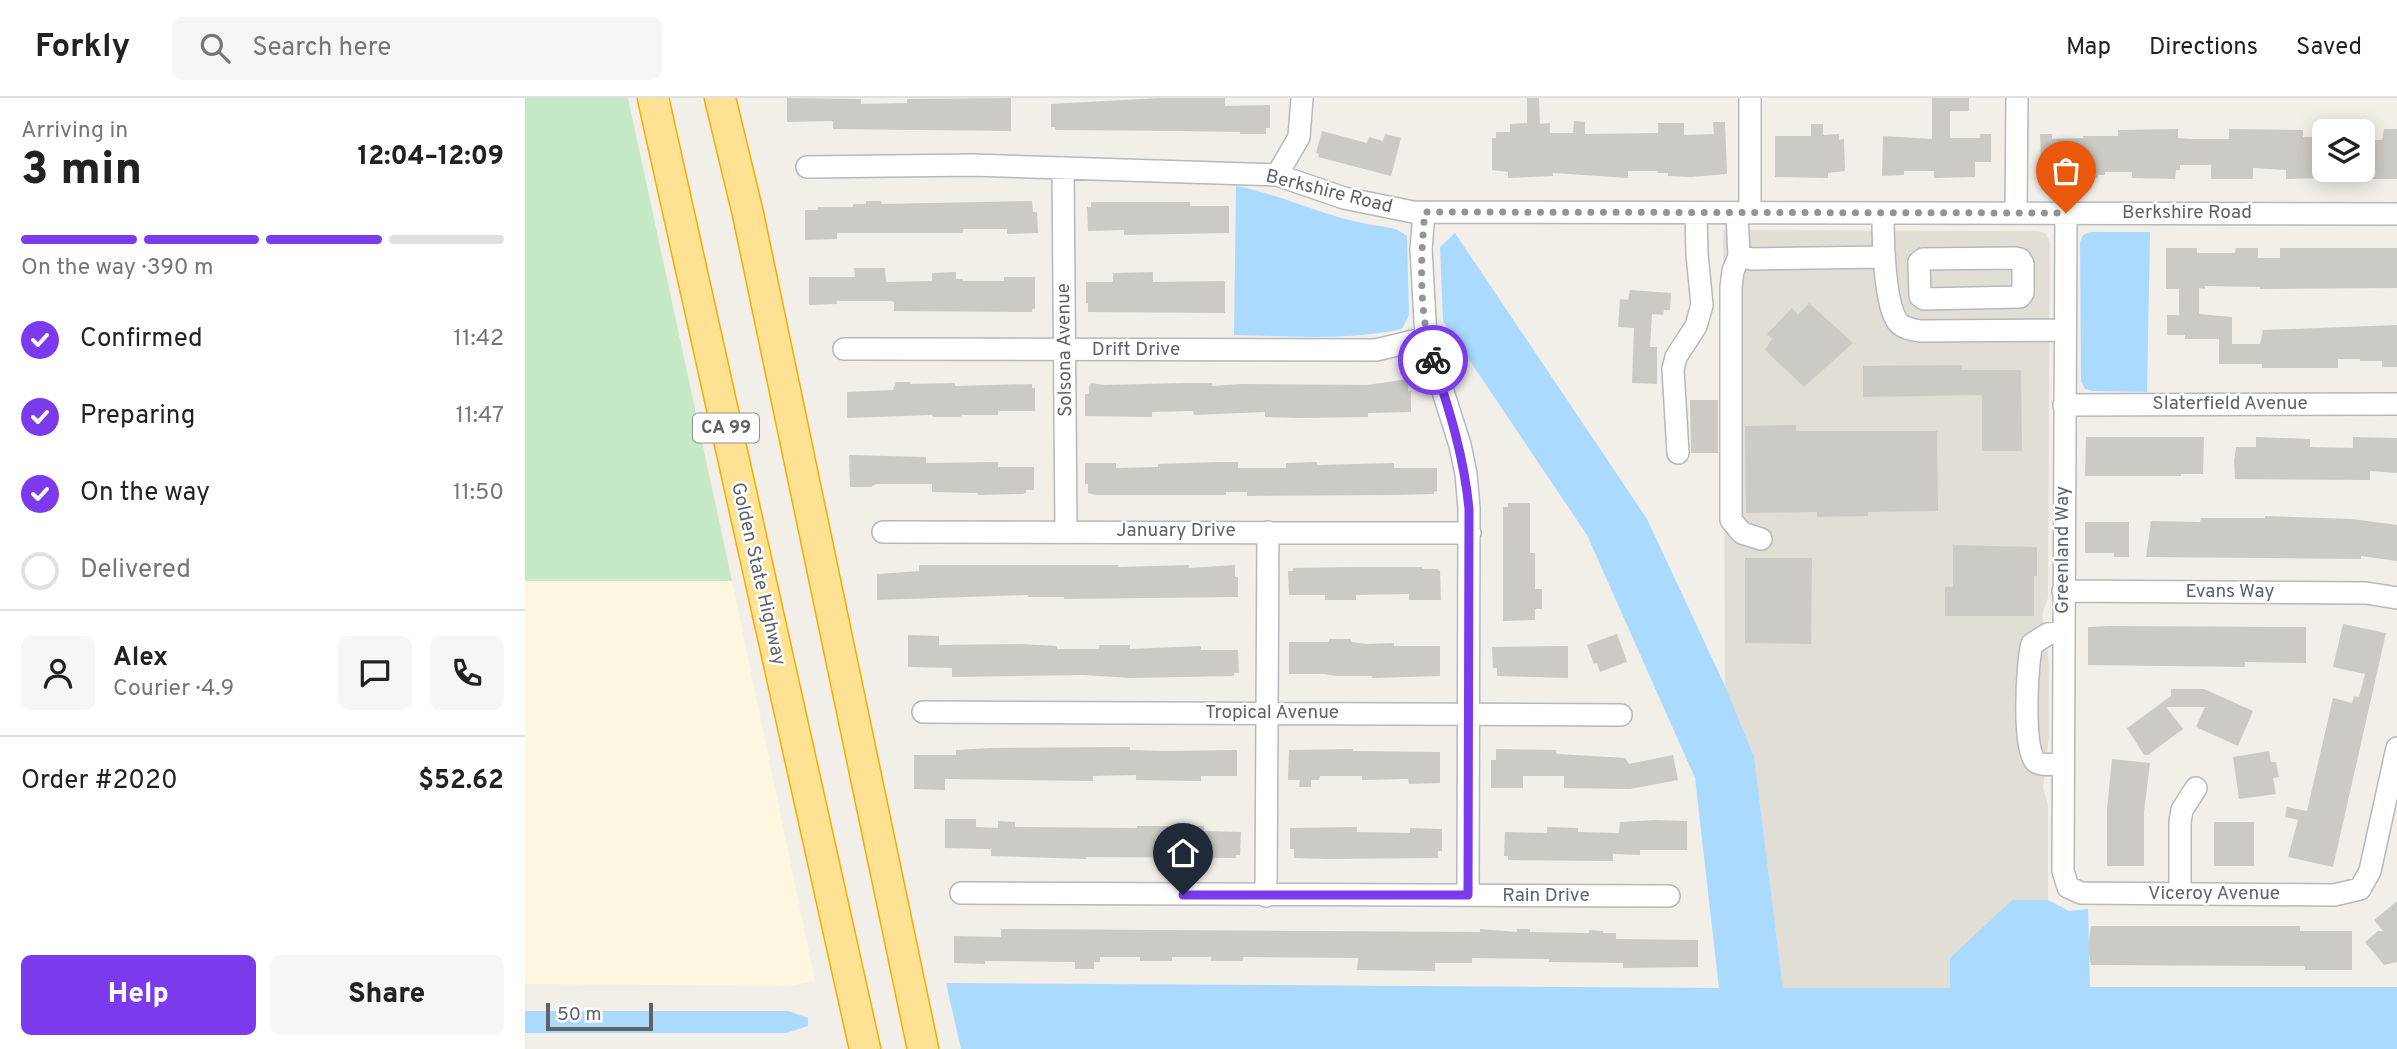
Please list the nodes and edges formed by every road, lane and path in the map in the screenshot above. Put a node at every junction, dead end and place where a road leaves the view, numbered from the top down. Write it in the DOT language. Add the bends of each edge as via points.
graph roads {
  1 [pos="653,98"];
  2 [pos="720,98"];
  3 [pos="1302,98"];
  4 [pos="1750,98"];
  5 [pos="2017,98"];
  6 [pos="807,167"];
  7 [pos="1063,168"];
  8 [pos="1277,175"];
  9 [pos="1425,212"];
  10 [pos="1696,212"];
  11 [pos="1744,212"];
  12 [pos="1883,213"];
  13 [pos="2016,213"];
  14 [pos="2066,213"];
  15 [pos="2397,214"];
  16 [pos="1739,256"];
  17 [pos="1883,257"];
  18 [pos="1887,281"];
  19 [pos="1920,281"];
  20 [pos="2065,330"];
  21 [pos="1426,338"];
  22 [pos="844,348"];
  23 [pos="1065,350"];
  24 [pos="2397,404"];
  25 [pos="2064,405"];
  26 [pos="1678,453"];
  27 [pos="1066,531"];
  28 [pos="883,532"];
  29 [pos="1268,532"];
  30 [pos="1469,533"];
  31 [pos="1761,539"];
  32 [pos="2063,592"];
  33 [pos="2397,598"];
  34 [pos="2063,632"];
  35 [pos="923,712"];
  36 [pos="1268,713"];
  37 [pos="1468,714"];
  38 [pos="1621,715"];
  39 [pos="2397,748"];
  40 [pos="2063,764"];
  41 [pos="2196,788"];
  42 [pos="2069,887"];
  43 [pos="961,893"];
  44 [pos="2180,894"];
  45 [pos="1468,895"];
  46 [pos="1266,896"];
  47 [pos="1669,896"];
  48 [pos="865,1049"];
  49 [pos="923,1049"];
  1 -- 48 [label="highway, Golden State Highway / CA 99"];
  2 -- 49 [label="highway"];
  3 -- 8 [label="street" via="1299,137"];
  4 -- 11 [label="street"];
  5 -- 13 [label="street"];
  6 -- 7 [label="street, Berkshire Road"];
  7 -- 8 [label="street, Berkshire Road"];
  7 -- 23 [label="street, Solsona Avenue"];
  8 -- 9 [label="street, Berkshire Road" via="1344,198"];
  9 -- 10 [label="street, Berkshire Road"];
  9 -- 21 [label="street" via="1421,249"];
  10 -- 11 [label="street, Berkshire Road"];
  10 -- 26 [label="street" via="1702,306 1673,369"];
  11 -- 12 [label="street, Berkshire Road"];
  11 -- 16 [label="street"];
  12 -- 13 [label="street, Berkshire Road"];
  12 -- 17 [label="street"];
  13 -- 14 [label="street, Berkshire Road"];
  14 -- 15 [label="street, Berkshire Road"];
  14 -- 20 [label="street, Greenland Way"];
  16 -- 17 [label="street"];
  16 -- 31 [label="street" via="1731,287 1731,520 1742,533"];
  17 -- 18 [label="street"];
  18 -- 19 [label="street"];
  18 -- 20 [label="street" via="1896,320 1910,330"];
  19 -- 19 [label="street" via="1924,299 2016,298 2023,293 2023,264 2018,258 1923,259 1919,262"];
  20 -- 25 [label="street, Greenland Way"];
  21 -- 23 [label="street, Drift Drive" via="1375,350"];
  21 -- 30 [label="street" via="1460,445"];
  22 -- 23 [label="street, Drift Drive"];
  23 -- 27 [label="street, Solsona Avenue"];
  24 -- 25 [label="street, Slaterfield Avenue"];
  25 -- 32 [label="street, Greenland Way"];
  27 -- 28 [label="street, January Drive"];
  27 -- 29 [label="street, January Drive"];
  29 -- 30 [label="street, January Drive"];
  29 -- 36 [label="street"];
  30 -- 37 [label="street"];
  32 -- 33 [label="street, Evans Way" via="2366,593"];
  32 -- 34 [label="street, Greenland Way"];
  34 -- 40 [label="street, Greenland Way"];
  34 -- 40 [label="street" via="2047,634 2032,644 2028,734 2035,761"];
  35 -- 36 [label="street, Tropical Avenue"];
  36 -- 37 [label="street, Tropical Avenue"];
  36 -- 46 [label="street"];
  37 -- 38 [label="street, Tropical Avenue"];
  37 -- 45 [label="street"];
  39 -- 44 [label="street, Viceroy Avenue" via="2370,871 2360,889 2335,895"];
  40 -- 42 [label="street, Greenland Way" via="2063,871"];
  41 -- 44 [label="street" via="2180,822"];
  42 -- 44 [label="street, Viceroy Avenue" via="2081,893"];
  43 -- 46 [label="street, Rain Drive"];
  45 -- 46 [label="street, Rain Drive"];
  45 -- 47 [label="street, Rain Drive"];
}
